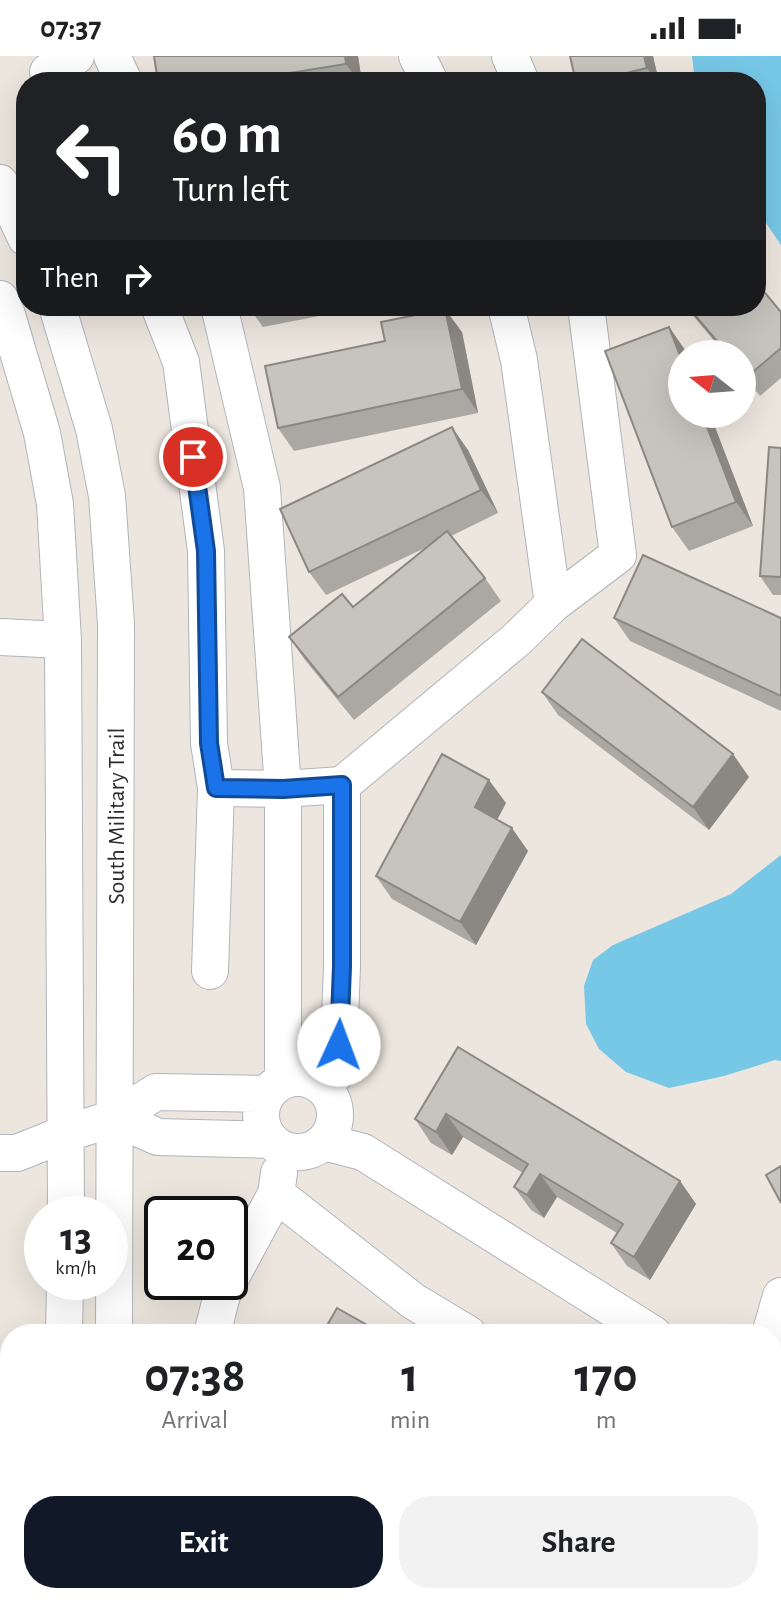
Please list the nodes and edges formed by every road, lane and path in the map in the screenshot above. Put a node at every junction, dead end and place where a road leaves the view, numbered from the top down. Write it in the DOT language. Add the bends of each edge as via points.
graph roads {
  1 [pos="76,56"];
  2 [pos="48,72"];
  3 [pos="0,183"];
  4 [pos="16,217"];
  5 [pos="0,299"];
  6 [pos="60,316"];
  7 [pos="163,316"];
  8 [pos="221,316"];
  9 [pos="508,316"];
  10 [pos="587,316"];
  11 [pos="553,604"];
  12 [pos="0,637"];
  13 [pos="63,640"];
  14 [pos="342,785"];
  15 [pos="216,788"];
  16 [pos="283,789"];
  17 [pos="210,971"];
  18 [pos="323,1087"];
  19 [pos="264,1089"];
  20 [pos="115,1118"];
  21 [pos="67,1133"];
  22 [pos="324,1142"];
  23 [pos="265,1143"];
  24 [pos="0,1153"];
  25 [pos="276,1194"];
  26 [pos="66,1196"];
  27 [pos="248,1246"];
  28 [pos="781,1296"];
  29 [pos="65,1300"];
  30 [pos="221,1300"];
  31 [pos="64,1324"];
  32 [pos="114,1324"];
  33 [pos="215,1324"];
  34 [pos="451,1324"];
  35 [pos="637,1324"];
  36 [pos="773,1324"];
  1 -- 2 [label="street"];
  3 -- 4 [label="street"];
  5 -- 13 [label="street" via="42,433 55,504"];
  6 -- 20 [label="street, South Military Trail" via="94,429 107,496 114,596"];
  7 -- 15 [label="street" via="181,362 206,551 209,743"];
  8 -- 16 [label="street" via="262,488"];
  9 -- 11 [label="street"];
  10 -- 11 [label="street" via="618,555"];
  11 -- 14 [label="street"];
  12 -- 13 [label="street"];
  13 -- 21 [label="street"];
  14 -- 16 [label="street"];
  14 -- 18 [label="street" via="338,1071"];
  15 -- 16 [label="street"];
  15 -- 17 [label="street"];
  16 -- 19 [label="street"];
  18 -- 19 [label="street" via="304,1078"];
  18 -- 22 [label="street" via="335,1120"];
  19 -- 20 [label="street" via="156,1092"];
  19 -- 23 [label="street"];
  20 -- 21 [label="street"];
  20 -- 23 [label="street" via="158,1137"];
  20 -- 32 [label="street, South Military Trail"];
  21 -- 24 [label="street" via="17,1153"];
  21 -- 26 [label="street"];
  22 -- 23 [label="street" via="304,1151"];
  22 -- 35 [label="street" via="363,1152"];
  23 -- 25 [label="street"];
  25 -- 27 [label="street"];
  25 -- 34 [label="street" via="413,1301"];
  28 -- 36 [label="street"];
  29 -- 31 [label="street"];
  30 -- 33 [label="street"];
}
